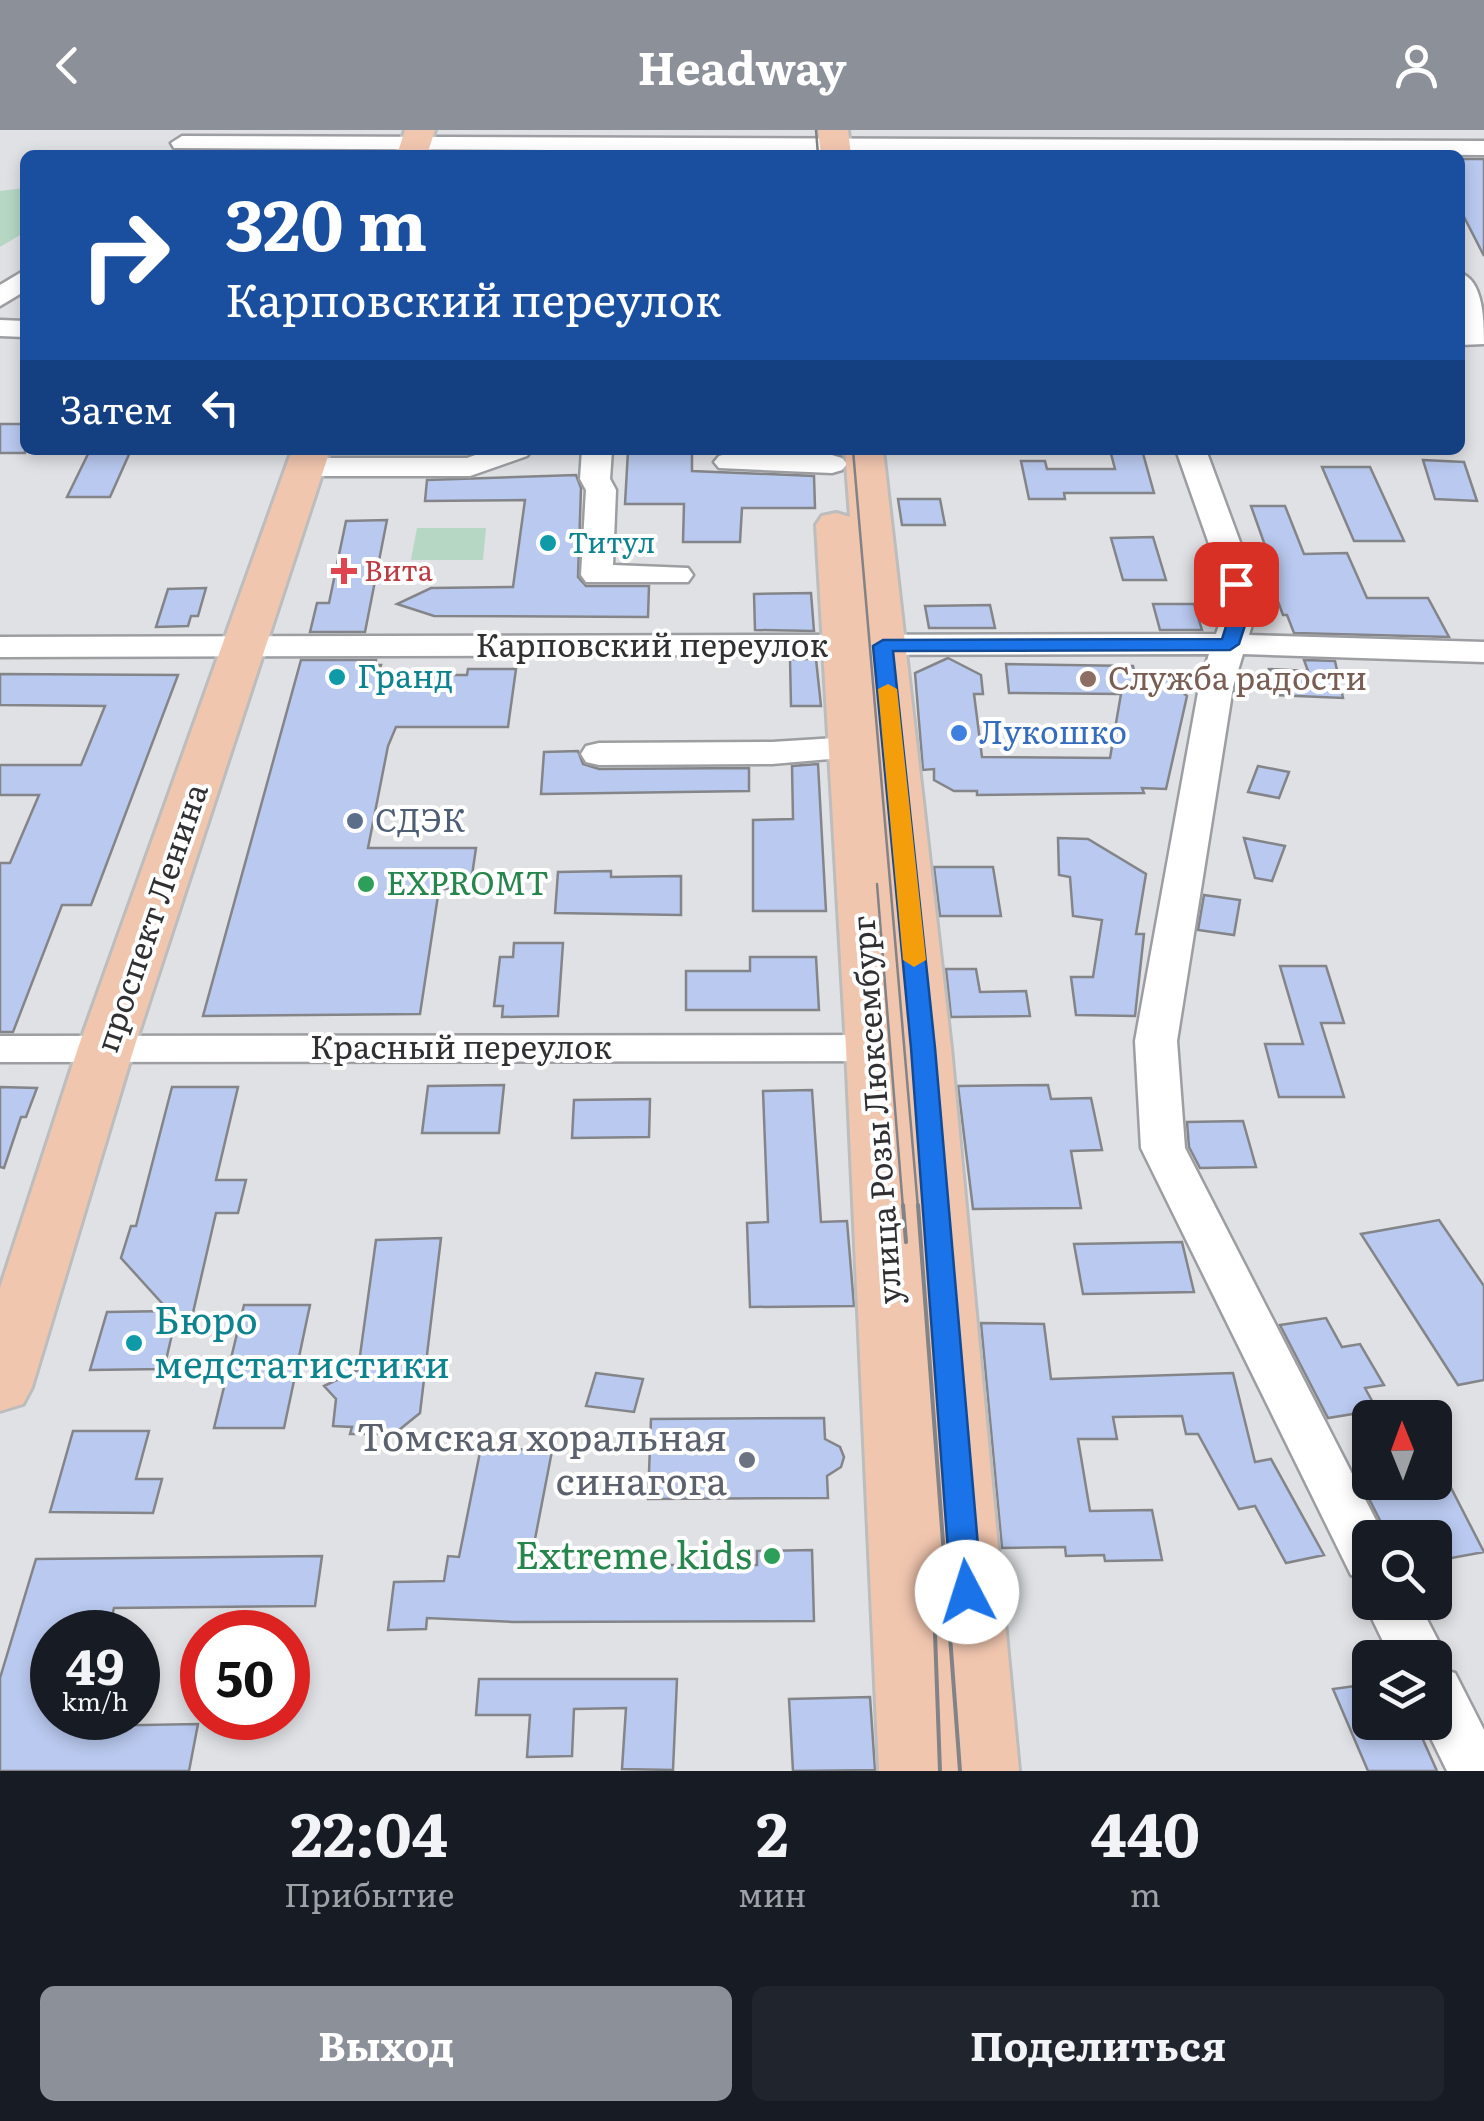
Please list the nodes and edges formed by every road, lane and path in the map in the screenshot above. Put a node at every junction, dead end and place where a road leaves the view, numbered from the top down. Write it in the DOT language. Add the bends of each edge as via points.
graph roads {
  1 [pos="963,139"];
  2 [pos="181,143"];
  3 [pos="415,144"];
  4 [pos="822,144"];
  5 [pos="1392,144"];
  6 [pos="1081,145"];
  7 [pos="1484,148"];
  8 [pos="20,282"];
  9 [pos="0,298"];
  10 [pos="1465,310"];
  11 [pos="1470,337"];
  12 [pos="503,455"];
  13 [pos="598,455"];
  14 [pos="842,455"];
  15 [pos="1194,455"];
  16 [pos="308,459"];
  17 [pos="729,462"];
  18 [pos="677,575"];
  19 [pos="1230,644"];
  20 [pos="864,645"];
  21 [pos="0,647"];
  22 [pos="246,647"];
  23 [pos="1484,652"];
  24 [pos="852,748"];
  25 [pos="600,754"];
  26 [pos="106,1048"];
  27 [pos="898,1048"];
  28 [pos="0,1049"];
  29 [pos="0,1387"];
  30 [pos="1352,1524"];
  31 [pos="1452,1724"];
  32 [pos="917,1771"];
  33 [pos="981,1771"];
  34 [pos="1476,1771"];
  1 -- 4 [label="street"];
  1 -- 6 [label="street"];
  2 -- 3 [label="street"];
  3 -- 4 [label="street"];
  5 -- 6 [label="street"];
  5 -- 7 [label="street"];
  8 -- 9 [label="street"];
  10 -- 11 [label="street"];
  12 -- 16 [label="street" via="470,467"];
  13 -- 18 [label="street" via="597,576"];
  14 -- 17 [label="street"];
  14 -- 20 [label="main road, улица Розы Люксембург"];
  15 -- 19 [label="street" via="1241,607"];
  16 -- 22 [label="main road, проспект Ленина"];
  19 -- 20 [label="street, Карповский переулок"];
  19 -- 23 [label="street, Карповский переулок"];
  19 -- 30 [label="street" via="1216,688 1156,1040 1163,1148"];
  20 -- 22 [label="street, Карповский переулок"];
  20 -- 24 [label="main road, улица Розы Люксембург"];
  20 -- 27 [label="main road, улица Розы Люксембург"];
  21 -- 22 [label="street, Карповский переулок"];
  22 -- 26 [label="main road, проспект Ленина"];
  24 -- 25 [label="street"];
  24 -- 27 [label="main road, улица Розы Люксембург"];
  26 -- 27 [label="street, Красный переулок"];
  26 -- 28 [label="street, Красный переулок"];
  26 -- 29 [label="main road, проспект Ленина"];
  27 -- 32 [label="main road, улица Розы Люксембург"];
  27 -- 33 [label="main road, улица Розы Люксембург"];
  31 -- 34 [label="street"];
}
